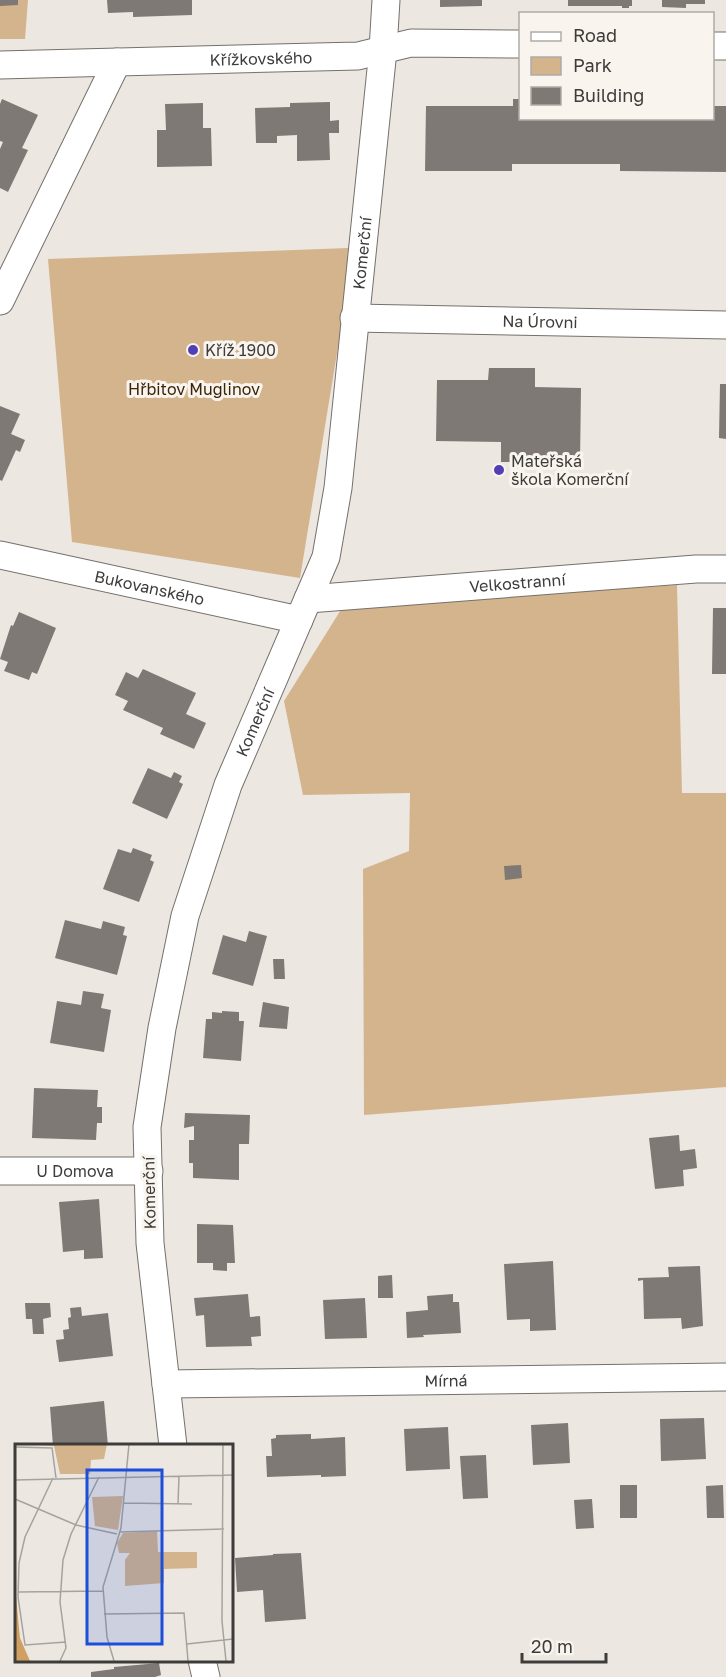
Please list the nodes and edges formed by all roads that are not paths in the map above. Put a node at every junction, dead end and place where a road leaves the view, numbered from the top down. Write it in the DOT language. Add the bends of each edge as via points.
graph roads {
  1 [pos="387,0"];
  2 [pos="519,44"];
  3 [pos="383,50"];
  4 [pos="117,62"];
  5 [pos="0,65"];
  6 [pos="0,301"];
  7 [pos="354,318"];
  8 [pos="726,325"];
  9 [pos="0,555"];
  10 [pos="726,569"];
  11 [pos="303,610"];
  12 [pos="0,1171"];
  13 [pos="149,1171"];
  14 [pos="726,1377"];
  15 [pos="166,1384"];
  16 [pos="173,1444"];
  17 [pos="202,1662"];
  18 [pos="206,1677"];
  1 -- 3 [label="street, Komerční"];
  2 -- 3 [label="street, Křížkovského" via="411,43"];
  3 -- 4 [label="street, Křížkovského" via="358,56"];
  3 -- 7 [label="street, Komerční"];
  4 -- 5 [label="street, Křížkovského"];
  4 -- 6 [label="street"];
  7 -- 8 [label="street, Na Úrovni"];
  7 -- 11 [label="street, Komerční" via="338,489 326,557"];
  9 -- 11 [label="street, Bukovanského"];
  10 -- 11 [label="street, Velkostranní"];
  11 -- 13 [label="street, Komerční" via="228,785 185,916 147,1127"];
  12 -- 13 [label="street, U Domova"];
  13 -- 15 [label="street, Komerční" via="150,1243"];
  14 -- 15 [label="street, Mírná"];
  15 -- 16 [label="street, Komerční"];
  17 -- 18 [label="street"];
}
